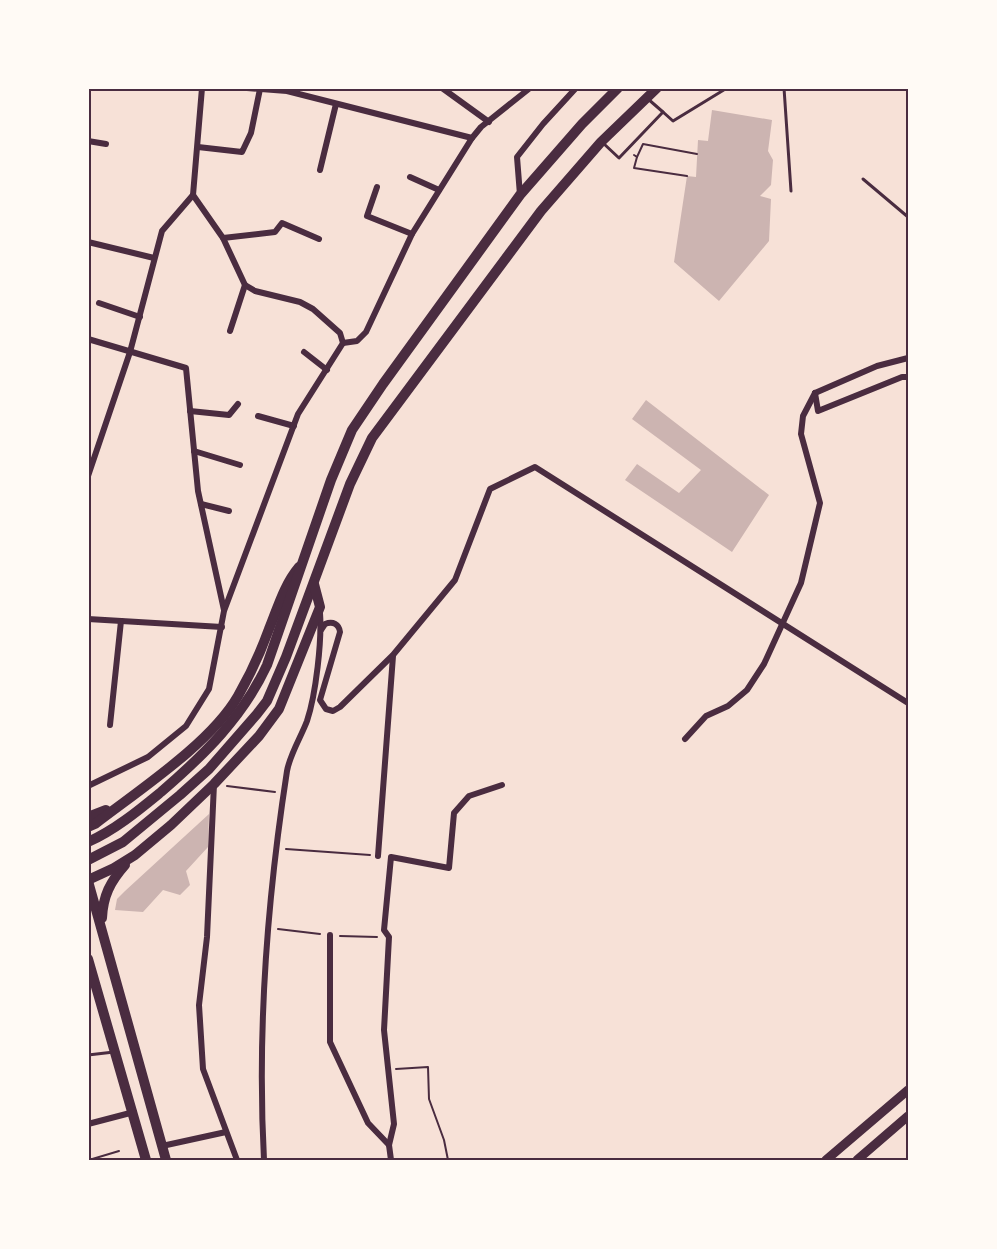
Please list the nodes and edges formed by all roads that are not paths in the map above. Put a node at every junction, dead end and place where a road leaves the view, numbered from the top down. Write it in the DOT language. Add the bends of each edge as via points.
graph roads {
  1 [pos="150,88"];
  2 [pos="191,88"];
  3 [pos="202,88"];
  4 [pos="247,88"];
  5 [pos="442,88"];
  6 [pos="530,88"];
  7 [pos="576,88"];
  8 [pos="618,88"];
  9 [pos="657,88"];
  10 [pos="727,88"];
  11 [pos="784,88"];
  12 [pos="260,89"];
  13 [pos="287,90"];
  14 [pos="647,98"];
  15 [pos="336,104"];
  16 [pos="663,112"];
  17 [pos="489,122"];
  18 [pos="472,138"];
  19 [pos="88,141"];
  20 [pos="601,142"];
  21 [pos="106,144"];
  22 [pos="198,147"];
  23 [pos="321,170"];
  24 [pos="410,177"];
  25 [pos="863,179"];
  26 [pos="376,187"];
  27 [pos="439,190"];
  28 [pos="791,191"];
  29 [pos="193,195"];
  30 [pos="520,195"];
  31 [pos="909,217"];
  32 [pos="412,234"];
  33 [pos="223,238"];
  34 [pos="319,239"];
  35 [pos="88,242"];
  36 [pos="154,258"];
  37 [pos="245,285"];
  38 [pos="99,303"];
  39 [pos="140,316"];
  40 [pos="230,331"];
  41 [pos="88,339"];
  42 [pos="343,343"];
  43 [pos="130,352"];
  44 [pos="304,352"];
  45 [pos="909,358"];
  46 [pos="327,370"];
  47 [pos="909,377"];
  48 [pos="815,393"];
  49 [pos="238,404"];
  50 [pos="190,411"];
  51 [pos="258,416"];
  52 [pos="294,426"];
  53 [pos="194,451"];
  54 [pos="240,465"];
  55 [pos="88,476"];
  56 [pos="201,504"];
  57 [pos="229,512"];
  58 [pos="303,563"];
  59 [pos="314,584"];
  60 [pos="320,607"];
  61 [pos="224,611"];
  62 [pos="88,619"];
  63 [pos="121,621"];
  64 [pos="783,624"];
  65 [pos="222,627"];
  66 [pos="321,630"];
  67 [pos="393,655"];
  68 [pos="909,704"];
  69 [pos="110,725"];
  70 [pos="685,739"];
  71 [pos="214,784"];
  72 [pos="502,785"];
  73 [pos="88,786"];
  74 [pos="91,823"];
  75 [pos="88,842"];
  76 [pos="135,855"];
  77 [pos="378,856"];
  78 [pos="88,860"];
  79 [pos="114,868"];
  80 [pos="88,880"];
  81 [pos="102,927"];
  82 [pos="330,935"];
  83 [pos="88,959"];
  84 [pos="116,1052"];
  85 [pos="88,1054"];
  86 [pos="909,1090"];
  87 [pos="134,1112"];
  88 [pos="909,1116"];
  89 [pos="88,1124"];
  90 [pos="226,1132"];
  91 [pos="389,1145"];
  92 [pos="162,1146"];
  93 [pos="146,1161"];
  94 [pos="166,1161"];
  95 [pos="237,1161"];
  96 [pos="264,1161"];
  97 [pos="391,1161"];
  98 [pos="826,1161"];
  99 [pos="857,1161"];
  1 -- 2 [label="street"];
  3 -- 22 [label="street"];
  4 -- 12 [label="street"];
  5 -- 17 [label="street"];
  6 -- 17 [label="street"];
  7 -- 30 [label="street" via="517,157"];
  8 -- 30 [label="main road"];
  9 -- 14 [label="main road"];
  10 -- 16 [label="lane" via="672,121"];
  11 -- 28 [label="lane"];
  12 -- 13 [label="street"];
  12 -- 22 [label="street" via="243,152"];
  13 -- 15 [label="street"];
  14 -- 16 [label="lane"];
  14 -- 20 [label="main road"];
  15 -- 18 [label="street"];
  15 -- 23 [label="street"];
  16 -- 20 [label="lane" via="619,158"];
  17 -- 18 [label="street"];
  18 -- 27 [label="street"];
  19 -- 21 [label="street"];
  20 -- 59 [label="main road" via="541,211 372,438 350,484"];
  22 -- 29 [label="street"];
  24 -- 27 [label="street"];
  25 -- 31 [label="lane"];
  26 -- 32 [label="street" via="367,216"];
  27 -- 32 [label="street"];
  29 -- 33 [label="street"];
  29 -- 36 [label="street" via="162,231"];
  30 -- 58 [label="main road" via="352,430"];
  32 -- 42 [label="street" via="366,332 357,341"];
  33 -- 34 [label="street" via="275,232 282,224"];
  33 -- 37 [label="street"];
  35 -- 36 [label="street"];
  36 -- 39 [label="street"];
  37 -- 40 [label="street"];
  37 -- 42 [label="street" via="313,309 340,333"];
  38 -- 39 [label="street"];
  39 -- 43 [label="street"];
  41 -- 43 [label="street"];
  42 -- 46 [label="street"];
  43 -- 50 [label="street" via="186,369"];
  43 -- 55 [label="street"];
  44 -- 46 [label="street"];
  45 -- 48 [label="street" via="877,366"];
  46 -- 52 [label="street"];
  47 -- 48 [label="street" via="818,411"];
  48 -- 64 [label="street" via="803,416 801,434 820,503 801,582"];
  49 -- 50 [label="street" via="229,415"];
  50 -- 53 [label="street"];
  51 -- 52 [label="street"];
  52 -- 61 [label="street"];
  53 -- 54 [label="street"];
  53 -- 56 [label="street"];
  56 -- 57 [label="street"];
  56 -- 61 [label="street"];
  58 -- 74 [label="main road" via="288,579 265,641 238,696 219,722 135,793"];
  58 -- 75 [label="main road" via="260,680 237,716 222,735 143,807"];
  59 -- 60 [label="main road"];
  59 -- 78 [label="main road" via="274,687 246,729 209,769 133,835"];
  60 -- 66 [label="street"];
  60 -- 71 [label="main road" via="279,709"];
  61 -- 65 [label="street"];
  62 -- 63 [label="street"];
  63 -- 65 [label="street"];
  63 -- 69 [label="street"];
  64 -- 67 [label="street" via="535,467 490,489 455,580"];
  64 -- 68 [label="street"];
  64 -- 70 [label="street" via="747,690 728,706 706,716"];
  65 -- 73 [label="street" via="209,690 186,726 147,757"];
  66 -- 67 [label="street" via="334,623 340,632 320,700 329,710 340,707"];
  66 -- 96 [label="street" via="308,719 288,767 267,928 262,1000"];
  67 -- 77 [label="street"];
  71 -- 76 [label="main road"];
  71 -- 90 [label="street" via="207,937 199,1005 203,1069"];
  72 -- 91 [label="street" via="470,796 454,813 449,868 391,857 384,930 388,937 384,1030 394,1124"];
  74 -- 79 [label="main road" via="90,849 99,862"];
  76 -- 79 [label="main road"];
  76 -- 81 [label="main road" via="108,889"];
  79 -- 80 [label="main road"];
  80 -- 81 [label="main road"];
  81 -- 92 [label="main road"];
  82 -- 91 [label="street" via="330,1042 368,1123"];
  83 -- 84 [label="main road"];
  84 -- 85 [label="lane"];
  84 -- 87 [label="main road"];
  86 -- 98 [label="main road"];
  87 -- 89 [label="street"];
  87 -- 93 [label="main road"];
  88 -- 99 [label="main road"];
  90 -- 92 [label="street"];
  90 -- 95 [label="street"];
  91 -- 97 [label="street"];
  92 -- 94 [label="main road"];
}
